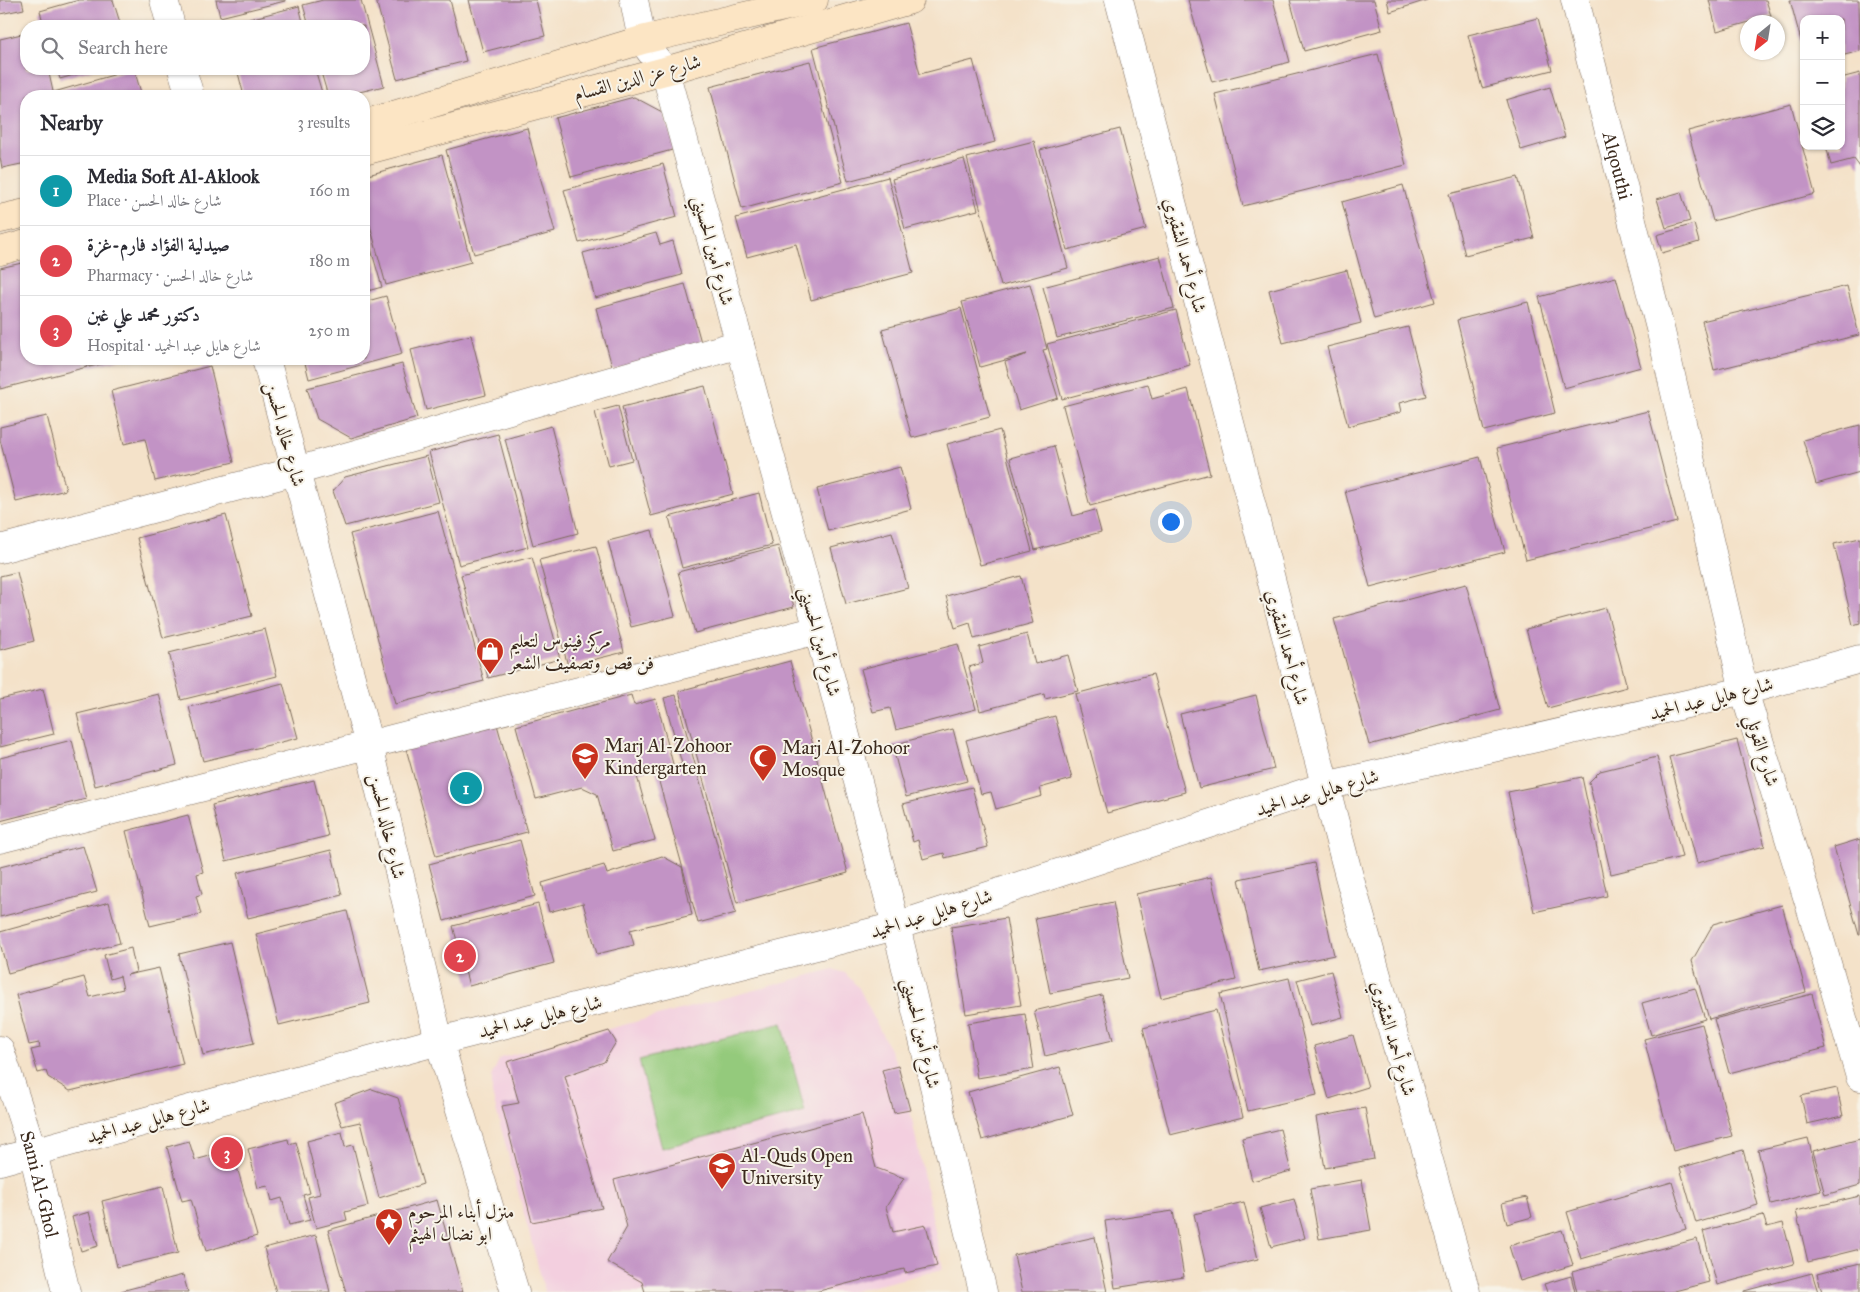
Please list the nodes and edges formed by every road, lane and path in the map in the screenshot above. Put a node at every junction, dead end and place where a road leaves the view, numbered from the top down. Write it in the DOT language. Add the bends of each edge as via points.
graph roads {
  1 [pos="164,0"];
  2 [pos="634,0"];
  3 [pos="814,0"];
  4 [pos="910,0"];
  5 [pos="1120,0"];
  6 [pos="1575,0"];
  7 [pos="169,20"];
  8 [pos="642,40"];
  9 [pos="665,70"];
  10 [pos="184,75"];
  11 [pos="188,90"];
  12 [pos="370,122"];
  13 [pos="370,149"];
  14 [pos="20,214"];
  15 [pos="0,219"];
  16 [pos="20,246"];
  17 [pos="0,251"];
  18 [pos="1661,332"];
  19 [pos="740,344"];
  20 [pos="268,365"];
  21 [pos="296,471"];
  22 [pos="0,549"];
  23 [pos="818,630"];
  24 [pos="1860,659"];
  25 [pos="1744,691"];
  26 [pos="369,745"];
  27 [pos="1325,786"];
  28 [pos="0,839"];
  29 [pos="896,926"];
  30 [pos="439,1041"];
  31 [pos="0,1050"];
  32 [pos="1860,1077"];
  33 [pos="33,1152"];
  34 [pos="0,1161"];
  35 [pos="66,1292"];
  36 [pos="515,1292"];
  37 [pos="983,1292"];
  38 [pos="1466,1292"];
  1 -- 7 [label="street"];
  2 -- 8 [label="street, شارع أمين الحسيني"];
  3 -- 8 [label="main road, شارع عز الدين القسام"];
  4 -- 9 [label="main road, شارع عز الدين القسام"];
  5 -- 27 [label="street, شارع أحمد الشقيري"];
  6 -- 18 [label="street, Alqouthi"];
  8 -- 9 [label="street, شارع أمين الحسيني"];
  8 -- 12 [label="main road, شارع عز الدين القسام"];
  9 -- 13 [label="main road, شارع عز الدين القسام"];
  9 -- 19 [label="street, شارع أمين الحسيني"];
  10 -- 11 [label="street"];
  14 -- 15 [label="main road"];
  16 -- 17 [label="main road"];
  18 -- 25 [label="street, شارع القوتلي"];
  19 -- 21 [label="street"];
  19 -- 23 [label="street, شارع أمين الحسيني"];
  20 -- 21 [label="street, شارع خالد الحسن"];
  21 -- 22 [label="street"];
  21 -- 26 [label="street, شارع خالد الحسن"];
  23 -- 26 [label="street"];
  23 -- 29 [label="street, شارع أمين الحسيني"];
  24 -- 25 [label="street, شارع هايل عبد الحميد"];
  25 -- 27 [label="street, شارع هايل عبد الحميد"];
  25 -- 32 [label="street, شارع القوتلي"];
  26 -- 28 [label="street"];
  26 -- 30 [label="street, شارع خالد الحسن"];
  27 -- 29 [label="street, شارع هايل عبد الحميد"];
  27 -- 38 [label="street, شارع أحمد الشقيري"];
  29 -- 30 [label="street, شارع هايل عبد الحميد"];
  29 -- 37 [label="street, شارع أمين الحسيني"];
  30 -- 33 [label="street, شارع هايل عبد الحميد"];
  30 -- 36 [label="street, شارع خالد الحسن"];
  31 -- 33 [label="street, Sami Al-Ghol"];
  33 -- 34 [label="street, شارع هايل عبد الحميد"];
  33 -- 35 [label="street, Sami Al-Ghol"];
}
